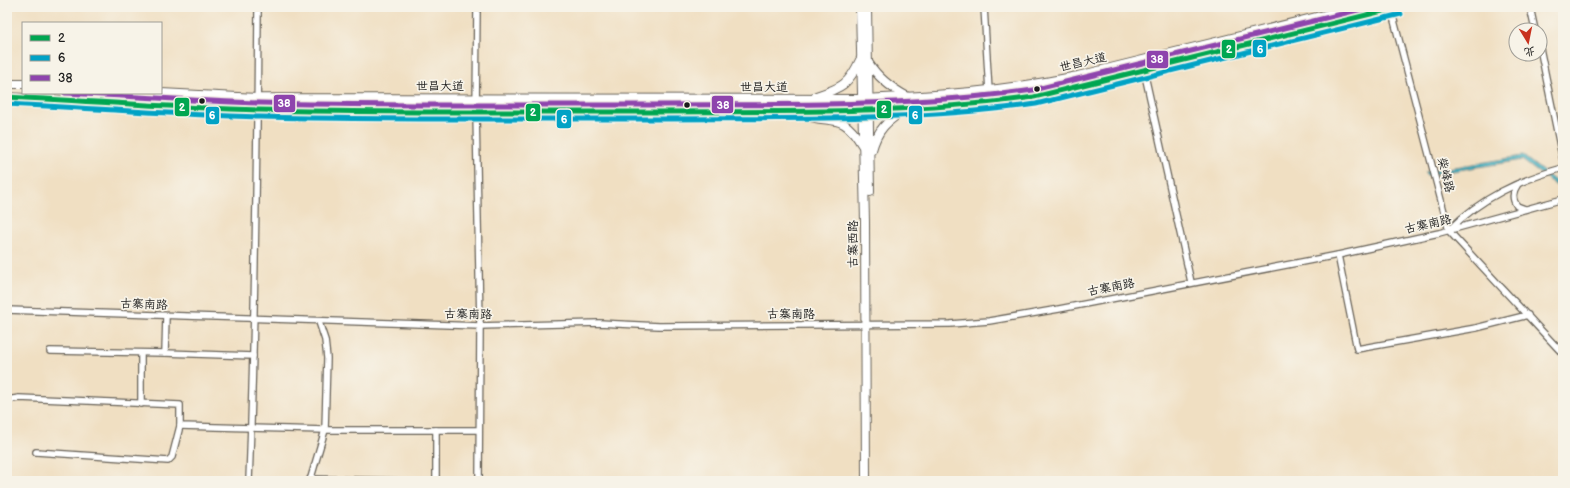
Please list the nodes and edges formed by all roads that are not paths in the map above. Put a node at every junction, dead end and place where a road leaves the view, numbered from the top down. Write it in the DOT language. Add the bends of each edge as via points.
graph roads {
  1 [pos="258,7"];
  2 [pos="477,7"];
  3 [pos="860,7"];
  4 [pos="867,7"];
  5 [pos="984,7"];
  6 [pos="1357,7"];
  7 [pos="1530,7"];
  8 [pos="1395,8"];
  9 [pos="1533,22"];
  10 [pos="865,59"];
  11 [pos="1543,62"];
  12 [pos="1144,71"];
  13 [pos="7,84"];
  14 [pos="22,84"];
  15 [pos="989,91"];
  16 [pos="162,93"];
  17 [pos="7,97"];
  18 [pos="909,97"];
  19 [pos="257,98"];
  20 [pos="476,98"];
  21 [pos="807,99"];
  22 [pos="866,99"];
  23 [pos="258,110"];
  24 [pos="904,110"];
  25 [pos="792,111"];
  26 [pos="866,111"];
  27 [pos="476,112"];
  28 [pos="863,147"];
  29 [pos="870,156"];
  30 [pos="1563,161"];
  31 [pos="1563,168"];
  32 [pos="1519,182"];
  33 [pos="1563,199"];
  34 [pos="1526,209"];
  35 [pos="1449,231"];
  36 [pos="1338,255"];
  37 [pos="1192,282"];
  38 [pos="7,310"];
  39 [pos="1528,315"];
  40 [pos="166,316"];
  41 [pos="254,319"];
  42 [pos="319,322"];
  43 [pos="868,325"];
  44 [pos="480,326"];
  45 [pos="50,351"];
  46 [pos="165,353"];
  47 [pos="141,354"];
  48 [pos="1563,354"];
  49 [pos="253,356"];
  50 [pos="7,400"];
  51 [pos="140,404"];
  52 [pos="180,426"];
  53 [pos="251,428"];
  54 [pos="325,430"];
  55 [pos="436,430"];
  56 [pos="479,430"];
  57 [pos="36,452"];
  58 [pos="310,480"];
  59 [pos="249,481"];
  60 [pos="400,481"];
  61 [pos="436,481"];
  62 [pos="479,481"];
  63 [pos="866,481"];
  64 [pos="871,481"];
  1 -- 19 [label="street"];
  2 -- 20 [label="street"];
  3 -- 10 [label="main road, 古寨西路"];
  4 -- 10 [label="main road, 古寨西路"];
  5 -- 15 [label="street"];
  6 -- 15 [label="main road, 世昌大道" via="1078,76"];
  7 -- 9 [label="street"];
  8 -- 12 [label="main road, 世昌大道"];
  8 -- 35 [label="street, 柴峰路"];
  10 -- 18 [label="main road" via="885,82"];
  10 -- 21 [label="main road" via="846,83 834,91"];
  10 -- 22 [label="main road, 古寨西路"];
  11 -- 30 [label="street"];
  12 -- 24 [label="main road, 世昌大道" via="1034,97"];
  12 -- 37 [label="street"];
  13 -- 14 [label="main road"];
  15 -- 18 [label="main road, 世昌大道"];
  16 -- 19 [label="main road, 世昌大道"];
  17 -- 23 [label="main road, 世昌大道"];
  18 -- 22 [label="main road, 世昌大道"];
  19 -- 20 [label="main road, 世昌大道"];
  19 -- 23 [label="street"];
  20 -- 21 [label="main road, 世昌大道"];
  20 -- 27 [label="street"];
  21 -- 22 [label="main road, 世昌大道"];
  22 -- 26 [label="main road, 古寨西路"];
  23 -- 27 [label="main road, 世昌大道"];
  23 -- 41 [label="street"];
  24 -- 26 [label="main road, 世昌大道"];
  24 -- 29 [label="main road" via="882,128"];
  25 -- 26 [label="main road, 世昌大道"];
  25 -- 27 [label="main road, 世昌大道"];
  25 -- 28 [label="main road" via="842,122 856,134"];
  26 -- 28 [label="main road, 古寨西路"];
  26 -- 29 [label="main road, 古寨西路"];
  27 -- 44 [label="street"];
  28 -- 43 [label="main road, 古寨西路"];
  29 -- 43 [label="main road, 古寨西路"];
  31 -- 32 [label="street"];
  32 -- 34 [label="street" via="1513,198 1517,206"];
  32 -- 35 [label="street" via="1465,214"];
  33 -- 34 [label="street, 古寨南路"];
  34 -- 35 [label="street, 古寨南路"];
  35 -- 36 [label="street, 古寨南路"];
  35 -- 39 [label="street, 柴峰路"];
  36 -- 37 [label="street, 古寨南路"];
  36 -- 39 [label="street" via="1357,349 1476,328"];
  37 -- 43 [label="street, 古寨南路" via="989,321"];
  38 -- 40 [label="street, 古寨南路"];
  39 -- 48 [label="street, 柴峰路"];
  40 -- 41 [label="street, 古寨南路"];
  40 -- 46 [label="street"];
  41 -- 42 [label="street, 古寨南路"];
  41 -- 49 [label="street"];
  42 -- 44 [label="street, 古寨南路"];
  42 -- 54 [label="street" via="327,358"];
  43 -- 44 [label="street, 古寨南路" via="659,326 599,323"];
  43 -- 63 [label="main road, 古寨西路"];
  43 -- 64 [label="main road, 古寨西路"];
  44 -- 56 [label="street"];
  45 -- 47 [label="street"];
  46 -- 47 [label="street"];
  46 -- 49 [label="street"];
  47 -- 51 [label="street"];
  49 -- 53 [label="street"];
  50 -- 51 [label="street" via="19,398"];
  51 -- 52 [label="street" via="180,406"];
  52 -- 53 [label="street"];
  52 -- 57 [label="street" via="172,457 168,461"];
  53 -- 54 [label="street"];
  53 -- 59 [label="street"];
  54 -- 55 [label="street"];
  54 -- 58 [label="street"];
  55 -- 56 [label="street"];
  55 -- 61 [label="street"];
  56 -- 62 [label="street"];
  58 -- 60 [label="street"];
}
